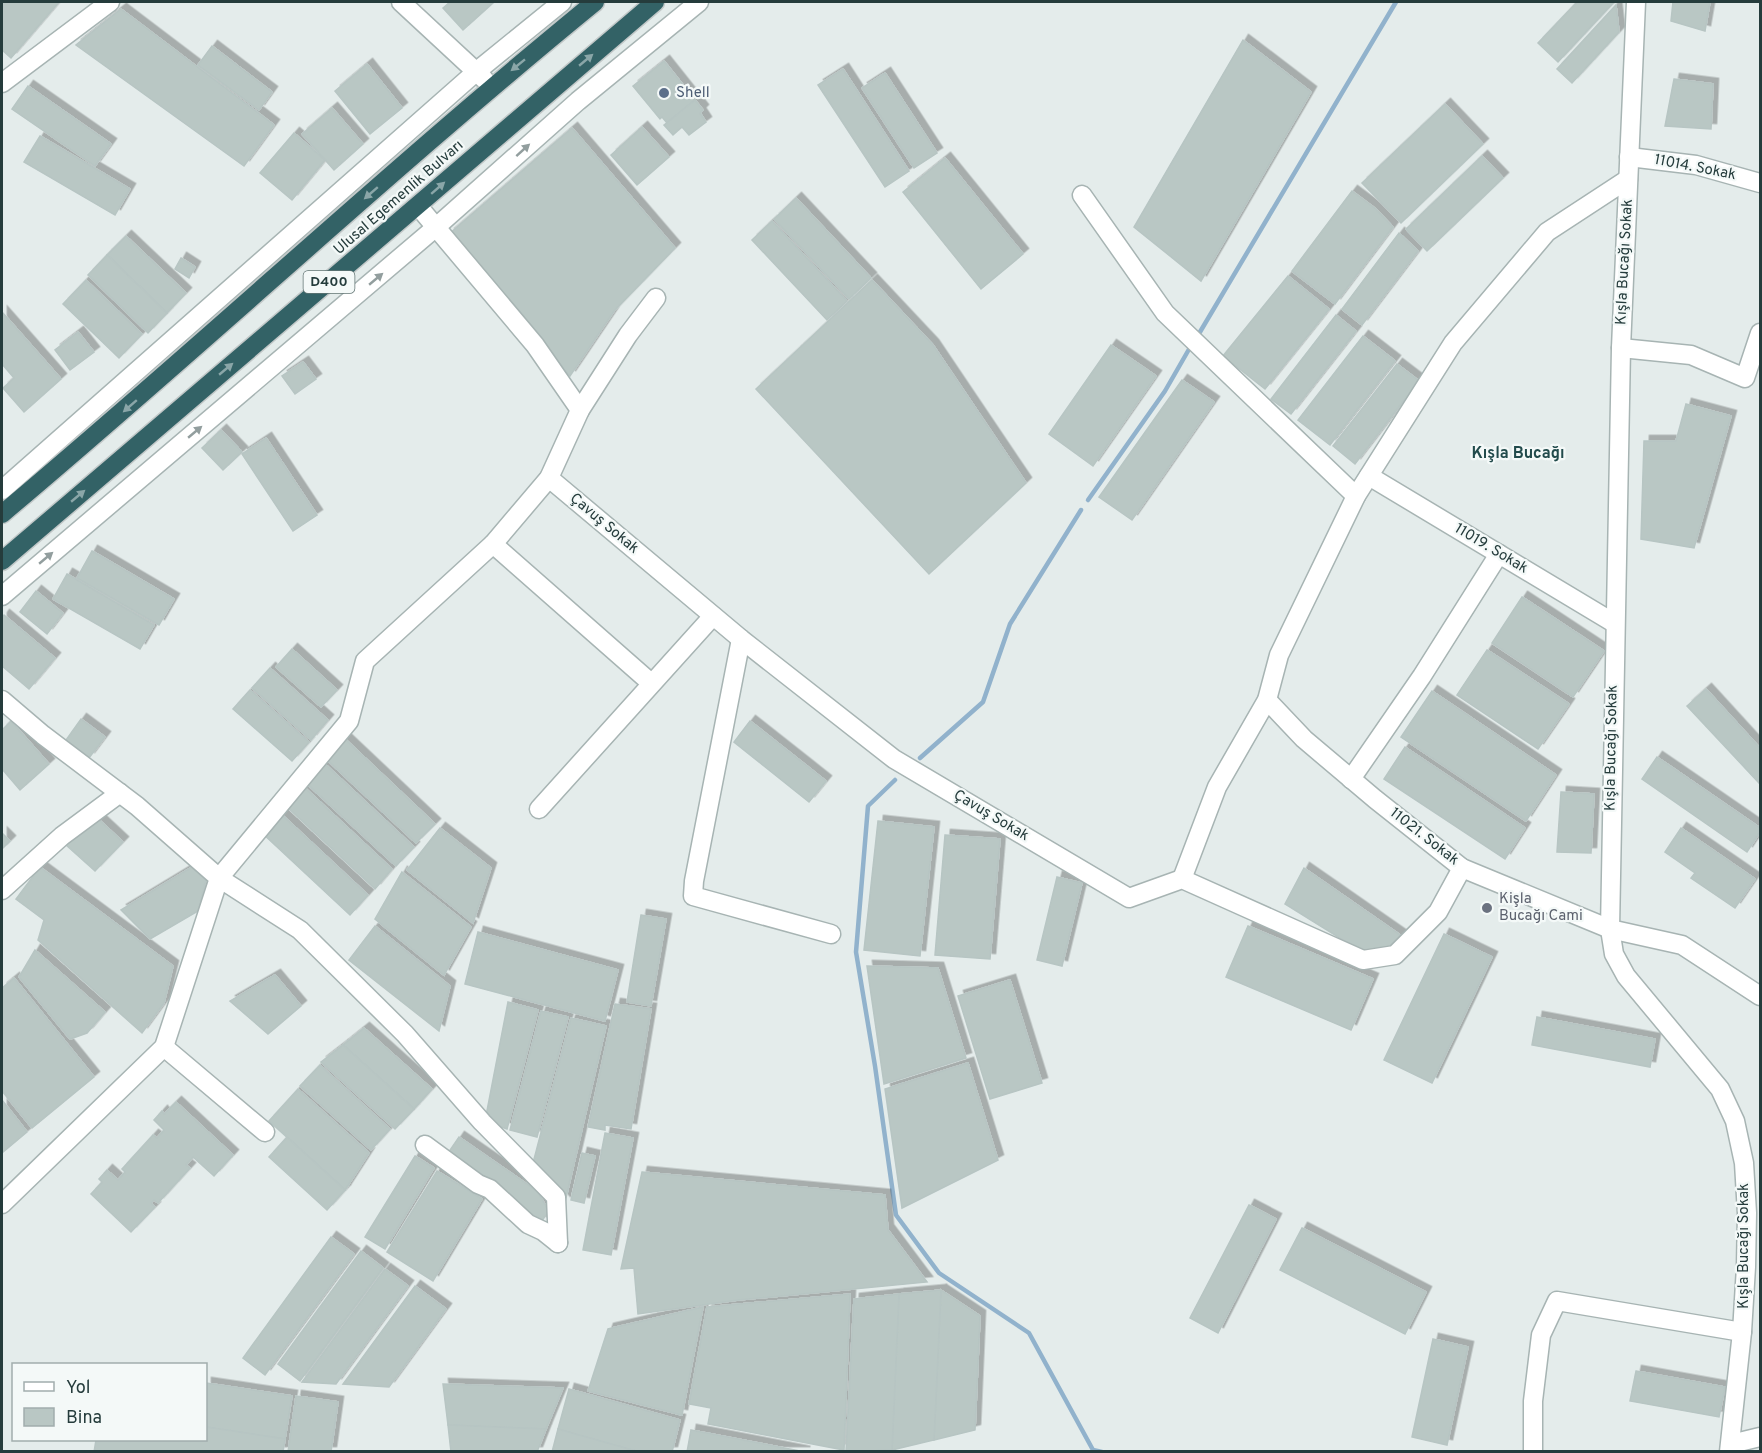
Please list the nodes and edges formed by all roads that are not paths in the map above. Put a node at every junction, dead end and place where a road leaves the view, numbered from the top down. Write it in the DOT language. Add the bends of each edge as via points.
graph roads {
  1 [pos="110,2"];
  2 [pos="401,2"];
  3 [pos="562,2"];
  4 [pos="596,2"];
  5 [pos="655,2"];
  6 [pos="699,2"];
  7 [pos="1636,2"];
  8 [pos="477,71"];
  9 [pos="2,83"];
  10 [pos="491,87"];
  11 [pos="1629,157"];
  12 [pos="1628,179"];
  13 [pos="1761,183"];
  14 [pos="1082,195"];
  15 [pos="418,206"];
  16 [pos="435,228"];
  17 [pos="656,298"];
  18 [pos="1761,333"];
  19 [pos="1621,348"];
  20 [pos="580,410"];
  21 [pos="1368,476"];
  22 [pos="549,478"];
  23 [pos="2,490"];
  24 [pos="1356,496"];
  25 [pos="2,514"];
  26 [pos="493,544"];
  27 [pos="1499,554"];
  28 [pos="2,561"];
  29 [pos="2,596"];
  30 [pos="713,616"];
  31 [pos="1614,623"];
  32 [pos="741,639"];
  33 [pos="651,683"];
  34 [pos="2,700"];
  35 [pos="1267,700"];
  36 [pos="1351,779"];
  37 [pos="120,793"];
  38 [pos="539,809"];
  39 [pos="1462,868"];
  40 [pos="219,878"];
  41 [pos="1182,879"];
  42 [pos="2,890"];
  43 [pos="1610,929"];
  44 [pos="831,934"];
  45 [pos="1761,996"];
  46 [pos="164,1047"];
  47 [pos="265,1132"];
  48 [pos="425,1145"];
  49 [pos="2,1204"];
  50 [pos="1754,1211"];
  51 [pos="1742,1332"];
  52 [pos="1761,1437"];
  53 [pos="1730,1448"];
  54 [pos="1533,1452"];
  1 -- 9 [label="street"];
  2 -- 8 [label="street"];
  3 -- 8 [label="street"];
  4 -- 10 [label="highway, Ulusal Egemenlik Bulvarı / D400, one-way"];
  15 -- 5 [label="highway, Ulusal Egemenlik Bulvarı / D400, one-way"];
  16 -- 6 [label="street, one-way" via="578,101"];
  7 -- 11 [label="street, Kışla Bucağı Sokak"];
  8 -- 10 [label="street"];
  8 -- 23 [label="street"];
  10 -- 25 [label="highway, Ulusal Egemenlik Bulvarı / D400, one-way"];
  11 -- 12 [label="street, Kışla Bucağı Sokak"];
  11 -- 13 [label="street, 11014. Sokak" via="1696,165"];
  12 -- 19 [label="street, Kışla Bucağı Sokak"];
  12 -- 21 [label="street" via="1547,232 1453,343"];
  14 -- 24 [label="street" via="1165,313"];
  15 -- 16 [label="street"];
  28 -- 15 [label="highway, Ulusal Egemenlik Bulvarı / D400, one-way"];
  16 -- 20 [label="street" via="535,345"];
  29 -- 16 [label="street, one-way"];
  17 -- 20 [label="street"];
  18 -- 19 [label="street" via="1745,378 1691,355"];
  19 -- 31 [label="street, Kışla Bucağı Sokak"];
  20 -- 22 [label="street"];
  21 -- 24 [label="street"];
  21 -- 27 [label="street, 11019. Sokak"];
  22 -- 26 [label="street"];
  22 -- 30 [label="street, Çavuş Sokak"];
  24 -- 35 [label="street" via="1279,655"];
  26 -- 33 [label="street"];
  26 -- 40 [label="street" via="364,661 349,721"];
  27 -- 31 [label="street, 11019. Sokak"];
  27 -- 36 [label="street"];
  30 -- 32 [label="street, Çavuş Sokak"];
  30 -- 33 [label="street"];
  31 -- 43 [label="street, Kışla Bucağı Sokak"];
  32 -- 41 [label="street, Çavuş Sokak" via="894,759 1129,898"];
  32 -- 44 [label="street" via="693,896"];
  33 -- 38 [label="street"];
  34 -- 37 [label="street"];
  35 -- 36 [label="street, 11021. Sokak" via="1304,739"];
  35 -- 41 [label="street" via="1217,787"];
  36 -- 39 [label="street, 11021. Sokak"];
  37 -- 40 [label="street"];
  37 -- 42 [label="street" via="62,836"];
  39 -- 41 [label="street" via="1438,912 1395,955 1363,960"];
  39 -- 43 [label="street, 11021. Sokak"];
  40 -- 46 [label="street"];
  40 -- 48 [label="street" via="300,930 405,1034 482,1122 556,1197 558,1244 528,1224 490,1189"];
  43 -- 45 [label="street, 11021. Sokak" via="1682,945"];
  43 -- 50 [label="street, Kışla Bucağı Sokak" via="1614,954 1626,976 1720,1089 1735,1121"];
  46 -- 47 [label="street"];
  46 -- 49 [label="street"];
  50 -- 51 [label="street, Kışla Bucağı Sokak"];
  51 -- 53 [label="street, Kışla Bucağı Sokak"];
  51 -- 54 [label="street" via="1557,1301 1541,1335 1533,1401"];
  52 -- 53 [label="street"];
}
